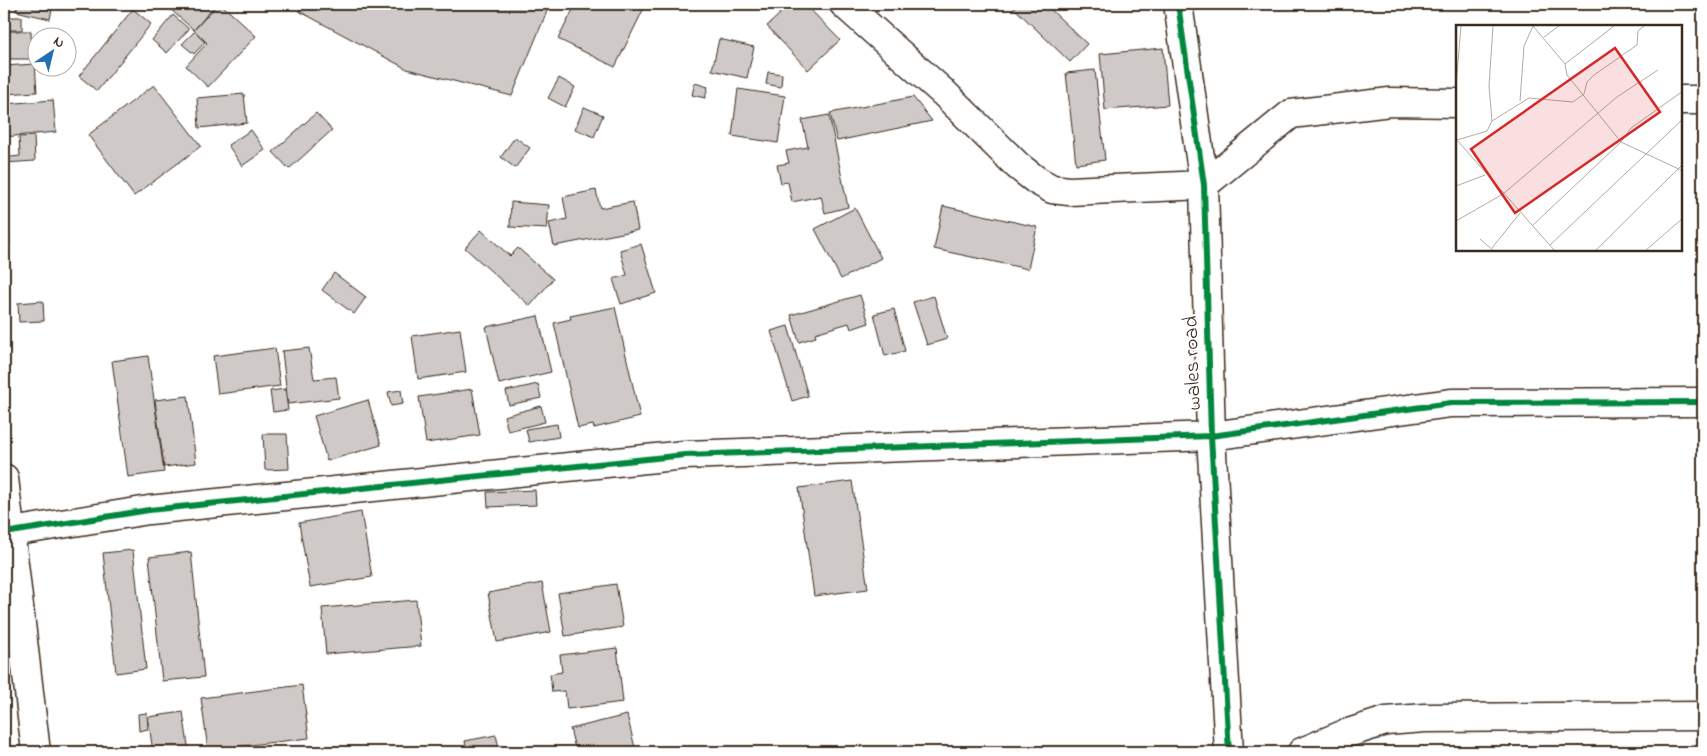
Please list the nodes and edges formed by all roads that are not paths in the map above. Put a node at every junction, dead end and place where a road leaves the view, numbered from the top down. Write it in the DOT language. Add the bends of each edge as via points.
graph roads {
  1 [pos="844,4"];
  2 [pos="1178,4"];
  3 [pos="1682,100"];
  4 [pos="1703,100"];
  5 [pos="1456,102"];
  6 [pos="1204,186"];
  7 [pos="1703,402"];
  8 [pos="1211,436"];
  9 [pos="4,478"];
  10 [pos="7,532"];
  11 [pos="1703,716"];
  12 [pos="36,752"];
  13 [pos="1229,752"];
  14 [pos="1302,752"];
  1 -- 6 [label="street" via="945,94 1018,166 1052,189"];
  2 -- 6 [label="street, wales road"];
  3 -- 4 [label="street"];
  5 -- 6 [label="street" via="1390,102 1291,114"];
  6 -- 8 [label="street, wales road"];
  7 -- 8 [label="street" via="1451,403"];
  8 -- 10 [label="street" via="685,455 149,510"];
  8 -- 13 [label="street, wales road"];
  9 -- 10 [label="street"];
  10 -- 12 [label="street"];
  11 -- 14 [label="street" via="1386,721"];
}
